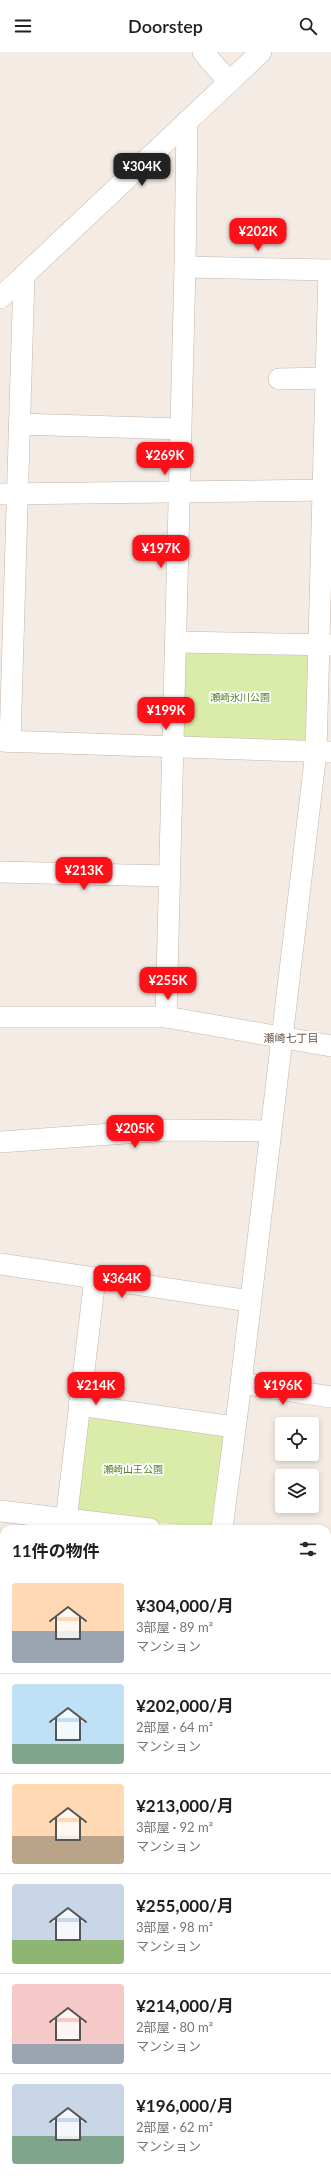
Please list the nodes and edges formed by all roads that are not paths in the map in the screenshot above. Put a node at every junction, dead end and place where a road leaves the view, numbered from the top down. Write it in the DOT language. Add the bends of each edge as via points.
graph roads {
  1 [pos="203,52"];
  2 [pos="262,52"];
  3 [pos="229,82"];
  4 [pos="187,121"];
  5 [pos="186,267"];
  6 [pos="330,270"];
  7 [pos="24,275"];
  8 [pos="0,298"];
  9 [pos="327,378"];
  10 [pos="279,379"];
  11 [pos="19,424"];
  12 [pos="181,429"];
  13 [pos="327,490"];
  14 [pos="180,492"];
  15 [pos="8,494"];
  16 [pos="176,642"];
  17 [pos="325,645"];
  18 [pos="5,742"];
  19 [pos="172,748"];
  20 [pos="324,752"];
  21 [pos="0,872"];
  22 [pos="169,876"];
  23 [pos="0,1017"];
  24 [pos="166,1017"];
  25 [pos="282,1037"];
  26 [pos="331,1046"];
  27 [pos="270,1131"];
  28 [pos="0,1142"];
  29 [pos="0,1264"];
  30 [pos="95,1278"];
  31 [pos="250,1301"];
  32 [pos="241,1383"];
  33 [pos="331,1397"];
  34 [pos="80,1405"];
  35 [pos="234,1427"];
  36 [pos="0,1511"];
  37 [pos="65,1524"];
  38 [pos="82,1525"];
  39 [pos="222,1525"];
  1 -- 3 [label="street"];
  2 -- 3 [label="street"];
  3 -- 4 [label="street"];
  4 -- 5 [label="street"];
  4 -- 7 [label="street"];
  5 -- 6 [label="street"];
  5 -- 12 [label="street"];
  6 -- 9 [label="street"];
  7 -- 8 [label="street"];
  7 -- 11 [label="street"];
  9 -- 10 [label="street"];
  9 -- 13 [label="street"];
  11 -- 12 [label="street"];
  11 -- 15 [label="street"];
  12 -- 14 [label="street"];
  13 -- 14 [label="street"];
  13 -- 17 [label="street"];
  14 -- 15 [label="street"];
  14 -- 16 [label="street"];
  15 -- 18 [label="street"];
  16 -- 17 [label="street"];
  16 -- 19 [label="street"];
  17 -- 20 [label="street"];
  18 -- 19 [label="street"];
  19 -- 20 [label="street"];
  19 -- 22 [label="street"];
  20 -- 25 [label="street"];
  21 -- 22 [label="street"];
  22 -- 24 [label="street"];
  23 -- 24 [label="street"];
  24 -- 25 [label="street"];
  25 -- 26 [label="street"];
  25 -- 27 [label="street"];
  27 -- 28 [label="street" via="168,1130"];
  27 -- 31 [label="street"];
  29 -- 30 [label="street"];
  30 -- 31 [label="street"];
  30 -- 34 [label="street"];
  31 -- 32 [label="street"];
  32 -- 33 [label="street"];
  32 -- 35 [label="street"];
  34 -- 35 [label="street"];
  34 -- 37 [label="street"];
  35 -- 39 [label="street"];
  36 -- 37 [label="street"];
  37 -- 38 [label="street"];
}
